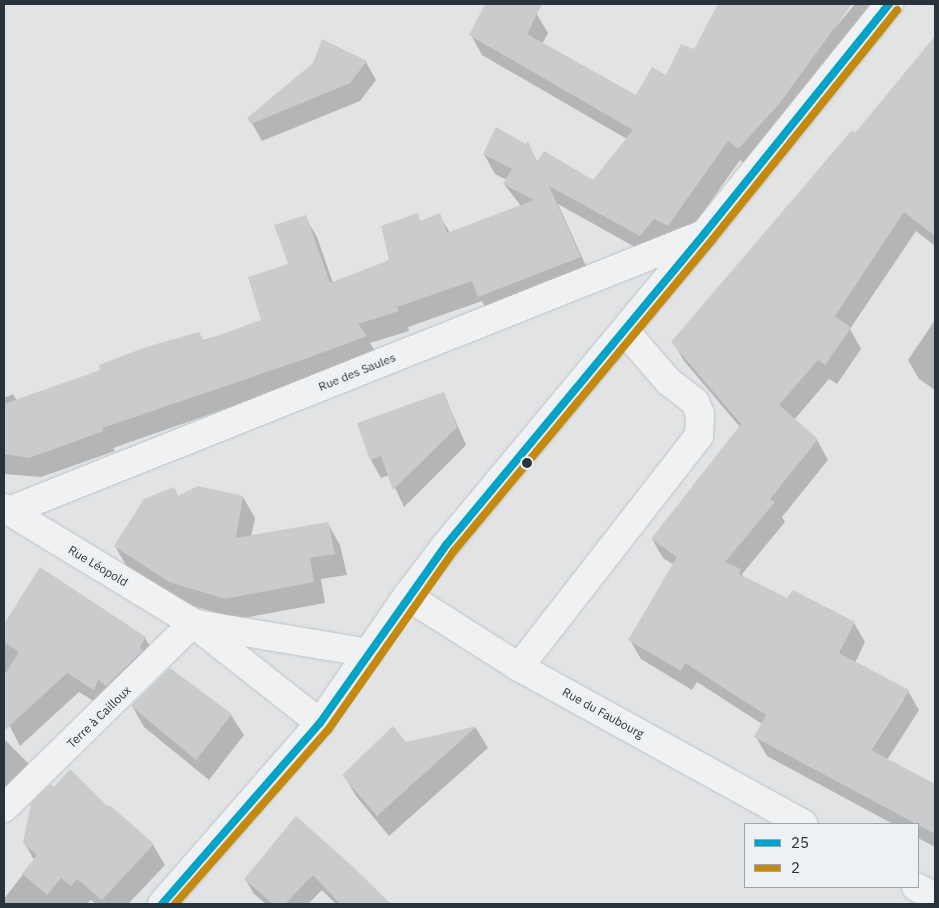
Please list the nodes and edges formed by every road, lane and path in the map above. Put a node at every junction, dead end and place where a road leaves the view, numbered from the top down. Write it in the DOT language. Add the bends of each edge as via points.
graph roads {
  1 [pos="889,4"];
  2 [pos="705,233"];
  3 [pos="625,331"];
  4 [pos="7,510"];
  5 [pos="407,596"];
  6 [pos="193,624"];
  7 [pos="370,653"];
  8 [pos="519,667"];
  9 [pos="320,723"];
  10 [pos="4,808"];
  11 [pos="801,823"];
  12 [pos="918,888"];
  13 [pos="935,897"];
  14 [pos="162,904"];
  1 -- 2 [label="street, Rue des Saules"];
  2 -- 3 [label="street, Rue des Saules"];
  2 -- 4 [label="street, Rue des Saules"];
  3 -- 5 [label="street, Rue des Saules"];
  3 -- 8 [label="street" via="669,382 695,402 700,414 698,436"];
  4 -- 6 [label="street, Rue Léopold"];
  5 -- 7 [label="street, Rue des Saules"];
  5 -- 8 [label="street, Rue du Faubourg"];
  6 -- 7 [label="street, Rue Léopold"];
  6 -- 9 [label="street, Rue Léopold"];
  6 -- 10 [label="street, Terre à Cailloux"];
  7 -- 9 [label="street, Rue des Saules"];
  8 -- 11 [label="street, Rue du Faubourg"];
  9 -- 14 [label="street, Rue des Saules"];
  12 -- 13 [label="street"];
}
